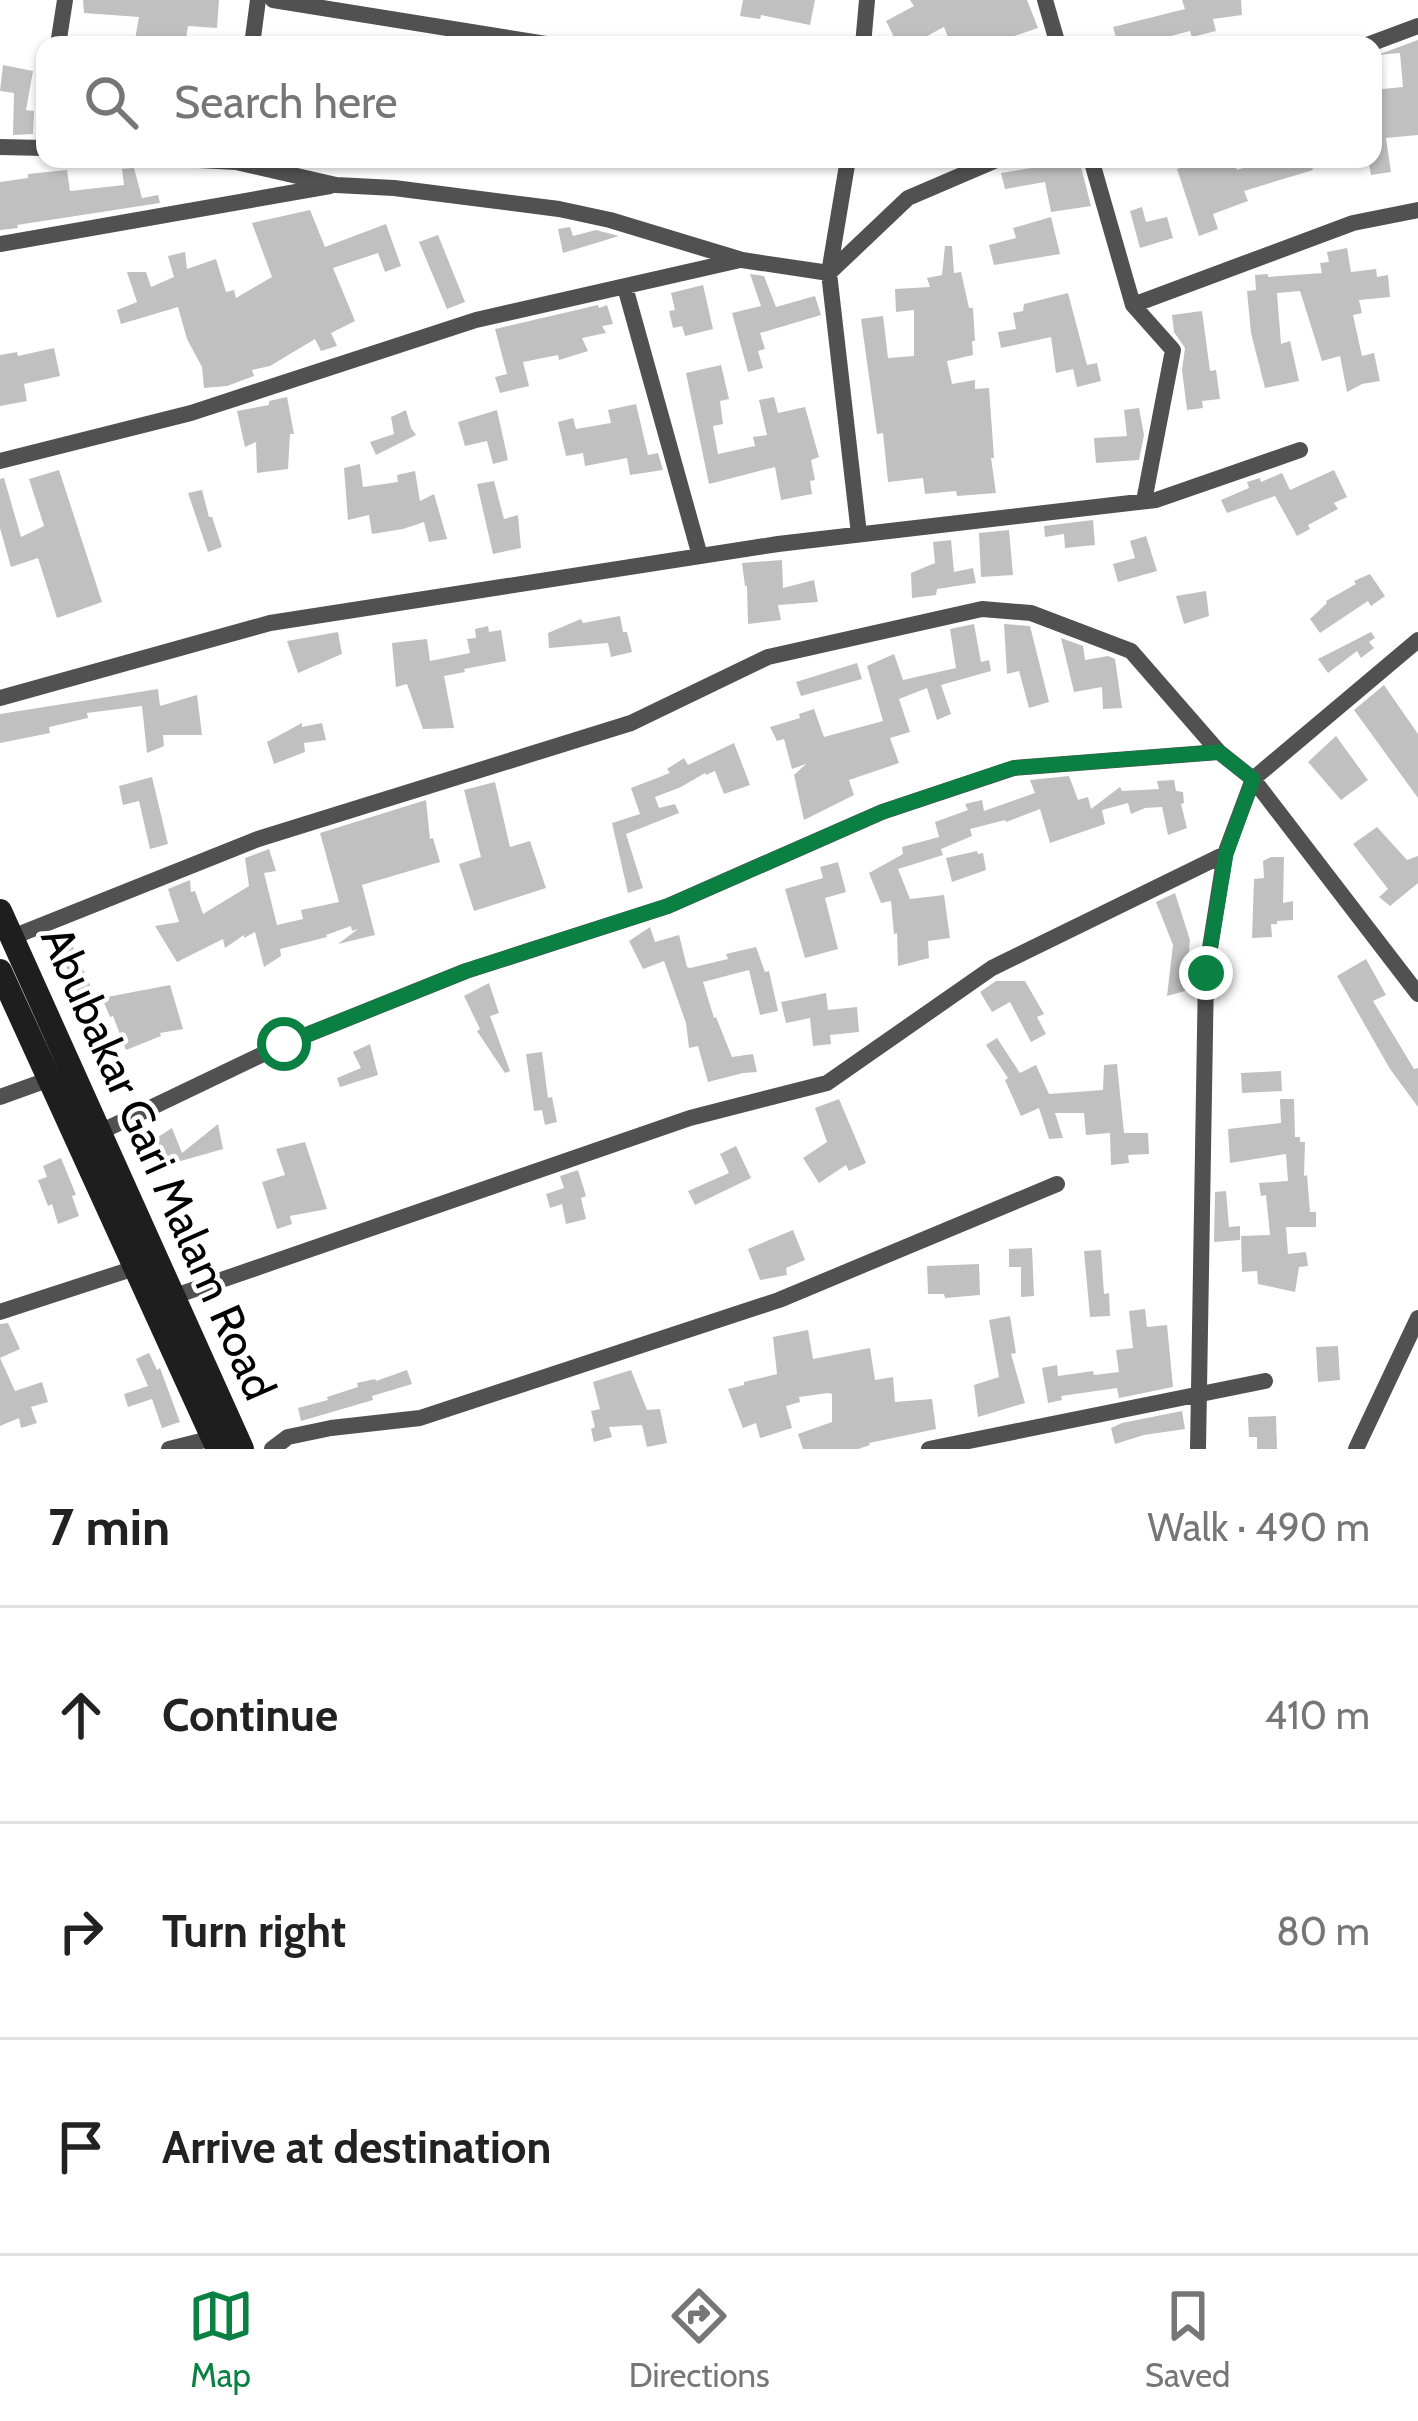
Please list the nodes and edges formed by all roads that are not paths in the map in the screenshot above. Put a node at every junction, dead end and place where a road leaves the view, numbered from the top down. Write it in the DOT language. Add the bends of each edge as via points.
graph roads {
  1 [pos="64,0"];
  2 [pos="258,0"];
  3 [pos="273,0"];
  4 [pos="867,0"];
  5 [pos="1045,0"];
  6 [pos="1418,26"];
  7 [pos="59,36"];
  8 [pos="253,36"];
  9 [pos="496,36"];
  10 [pos="864,36"];
  11 [pos="1055,36"];
  12 [pos="1382,39"];
  13 [pos="36,146"];
  14 [pos="0,147"];
  15 [pos="268,168"];
  16 [pos="847,168"];
  17 [pos="979,168"];
  18 [pos="1094,168"];
  19 [pos="336,185"];
  20 [pos="1418,210"];
  21 [pos="0,244"];
  22 [pos="742,260"];
  23 [pos="830,273"];
  24 [pos="625,286"];
  25 [pos="1133,305"];
  26 [pos="1300,450"];
  27 [pos="0,461"];
  28 [pos="1144,501"];
  29 [pos="860,534"];
  30 [pos="700,556"];
  31 [pos="1418,640"];
  32 [pos="0,698"];
  33 [pos="1219,752"];
  34 [pos="1253,779"];
  35 [pos="1226,854"];
  36 [pos="0,911"];
  37 [pos="10,938"];
  38 [pos="0,970"];
  39 [pos="1418,994"];
  40 [pos="50,1079"];
  41 [pos="0,1097"];
  42 [pos="98,1133"];
  43 [pos="1057,1184"];
  44 [pos="135,1268"];
  45 [pos="172,1297"];
  46 [pos="0,1312"];
  47 [pos="1418,1318"];
  48 [pos="1265,1382"];
  49 [pos="1197,1395"];
  50 [pos="215,1444"];
  51 [pos="169,1449"];
  52 [pos="242,1449"];
  53 [pos="272,1449"];
  54 [pos="929,1449"];
  55 [pos="1198,1449"];
  56 [pos="1356,1449"];
  1 -- 7 [label="street"];
  2 -- 8 [label="street"];
  3 -- 9 [label="street"];
  4 -- 10 [label="street"];
  5 -- 11 [label="street"];
  6 -- 12 [label="street"];
  13 -- 14 [label="street"];
  15 -- 19 [label="street"];
  16 -- 23 [label="street"];
  17 -- 23 [label="street" via="908,199"];
  18 -- 25 [label="street"];
  19 -- 21 [label="street"];
  19 -- 22 [label="street" via="560,208"];
  20 -- 25 [label="street" via="1353,223"];
  22 -- 23 [label="street"];
  22 -- 24 [label="street"];
  23 -- 29 [label="street"];
  24 -- 27 [label="street" via="476,320 191,413"];
  24 -- 30 [label="street"];
  25 -- 28 [label="street" via="1173,350"];
  26 -- 28 [label="street"];
  28 -- 29 [label="street"];
  29 -- 30 [label="street"];
  30 -- 32 [label="street" via="270,623"];
  31 -- 34 [label="street"];
  33 -- 34 [label="street"];
  33 -- 37 [label="street" via="1131,651 1031,613 982,609 768,657 631,723 258,838"];
  33 -- 42 [label="street" via="1013,768 904,804 668,906 466,971 284,1044"];
  34 -- 35 [label="street"];
  34 -- 39 [label="street"];
  35 -- 45 [label="street" via="992,968 827,1083 690,1118"];
  35 -- 49 [label="street" via="1206,973"];
  36 -- 37 [label="street, Abubakar Gari Malam Road"];
  37 -- 42 [label="street, Abubakar Gari Malam Road"];
  38 -- 40 [label="street"];
  40 -- 41 [label="street"];
  40 -- 44 [label="street"];
  42 -- 45 [label="street, Abubakar Gari Malam Road"];
  43 -- 53 [label="street" via="779,1300 419,1418 309,1432"];
  44 -- 46 [label="street"];
  44 -- 50 [label="street"];
  45 -- 52 [label="street, Abubakar Gari Malam Road"];
  47 -- 56 [label="street"];
  48 -- 49 [label="street"];
  49 -- 54 [label="street"];
  49 -- 55 [label="street"];
  50 -- 51 [label="street"];
}
